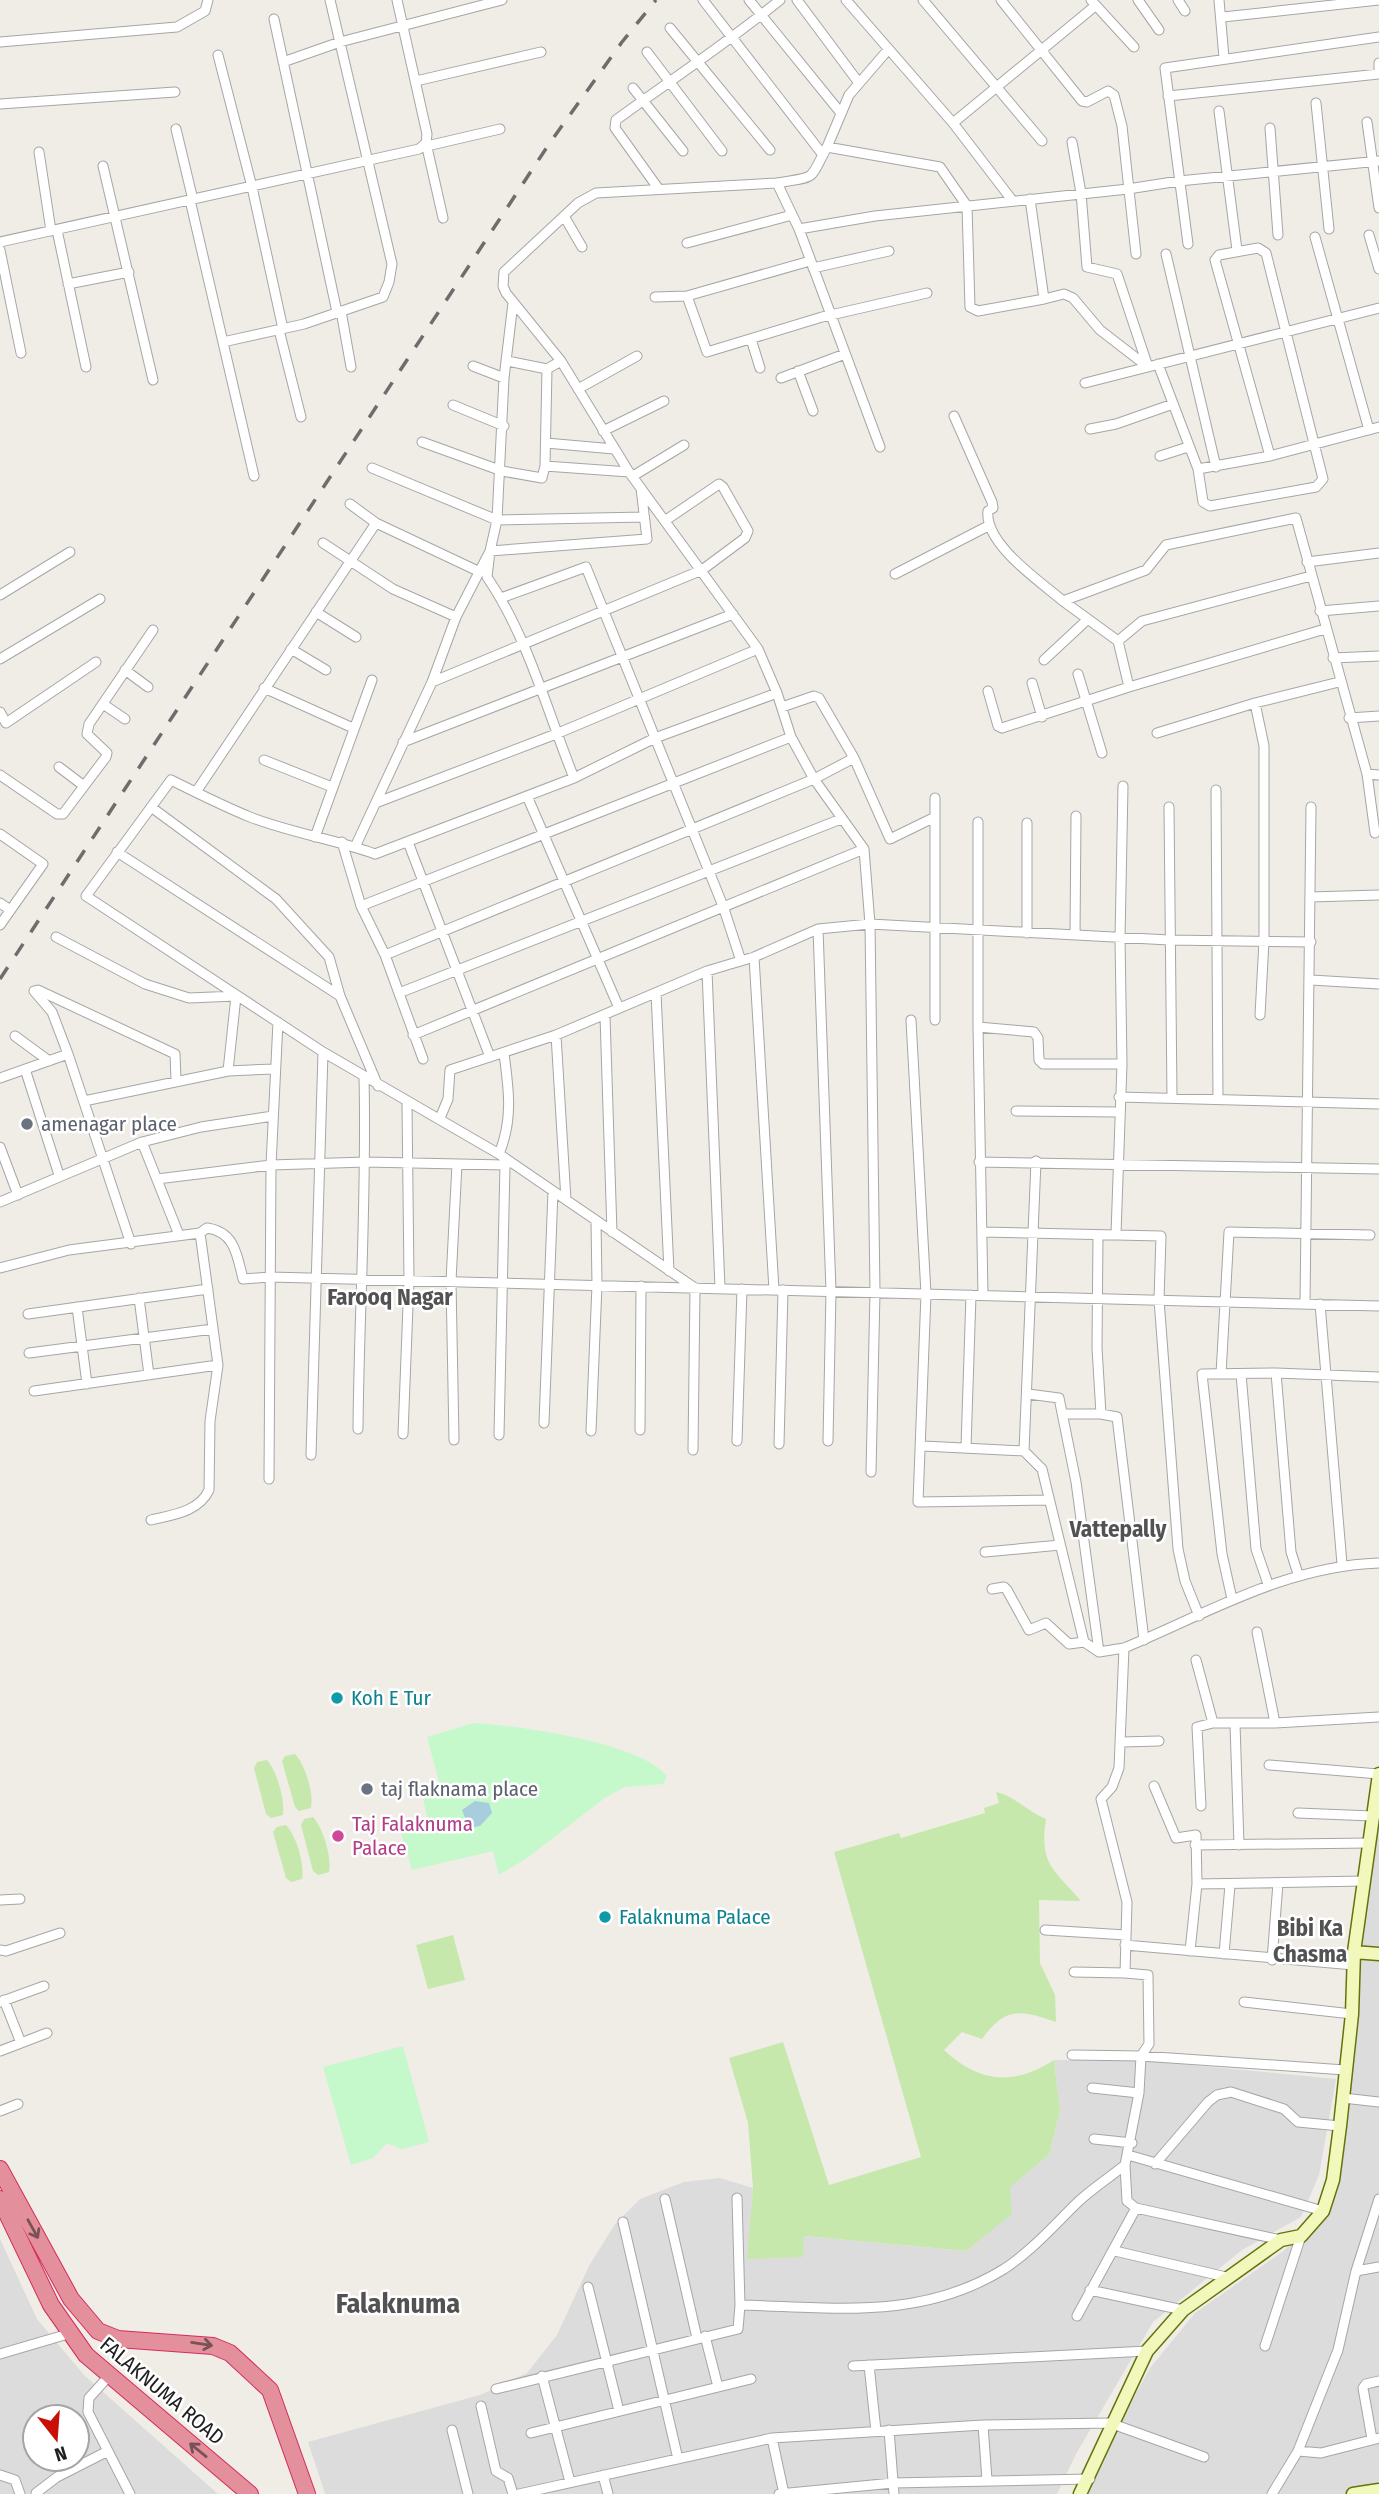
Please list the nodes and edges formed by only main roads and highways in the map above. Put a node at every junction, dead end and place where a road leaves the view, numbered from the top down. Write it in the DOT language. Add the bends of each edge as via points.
graph roads {
  1 [pos="0,2169"];
  2 [pos="3,2191"];
  3 [pos="250,2494"];
  4 [pos="307,2494"];
  1 -- 2 [label="highway, FALAKNUMA ROAD"];
  3 -- 2 [label="highway, FALAKNUMA ROAD, one-way" via="108,2377 68,2334"];
  2 -- 4 [label="highway, FALAKNUMA ROAD, one-way" via="71,2299 98,2330 118,2339 213,2346 230,2353 270,2390"];
}
